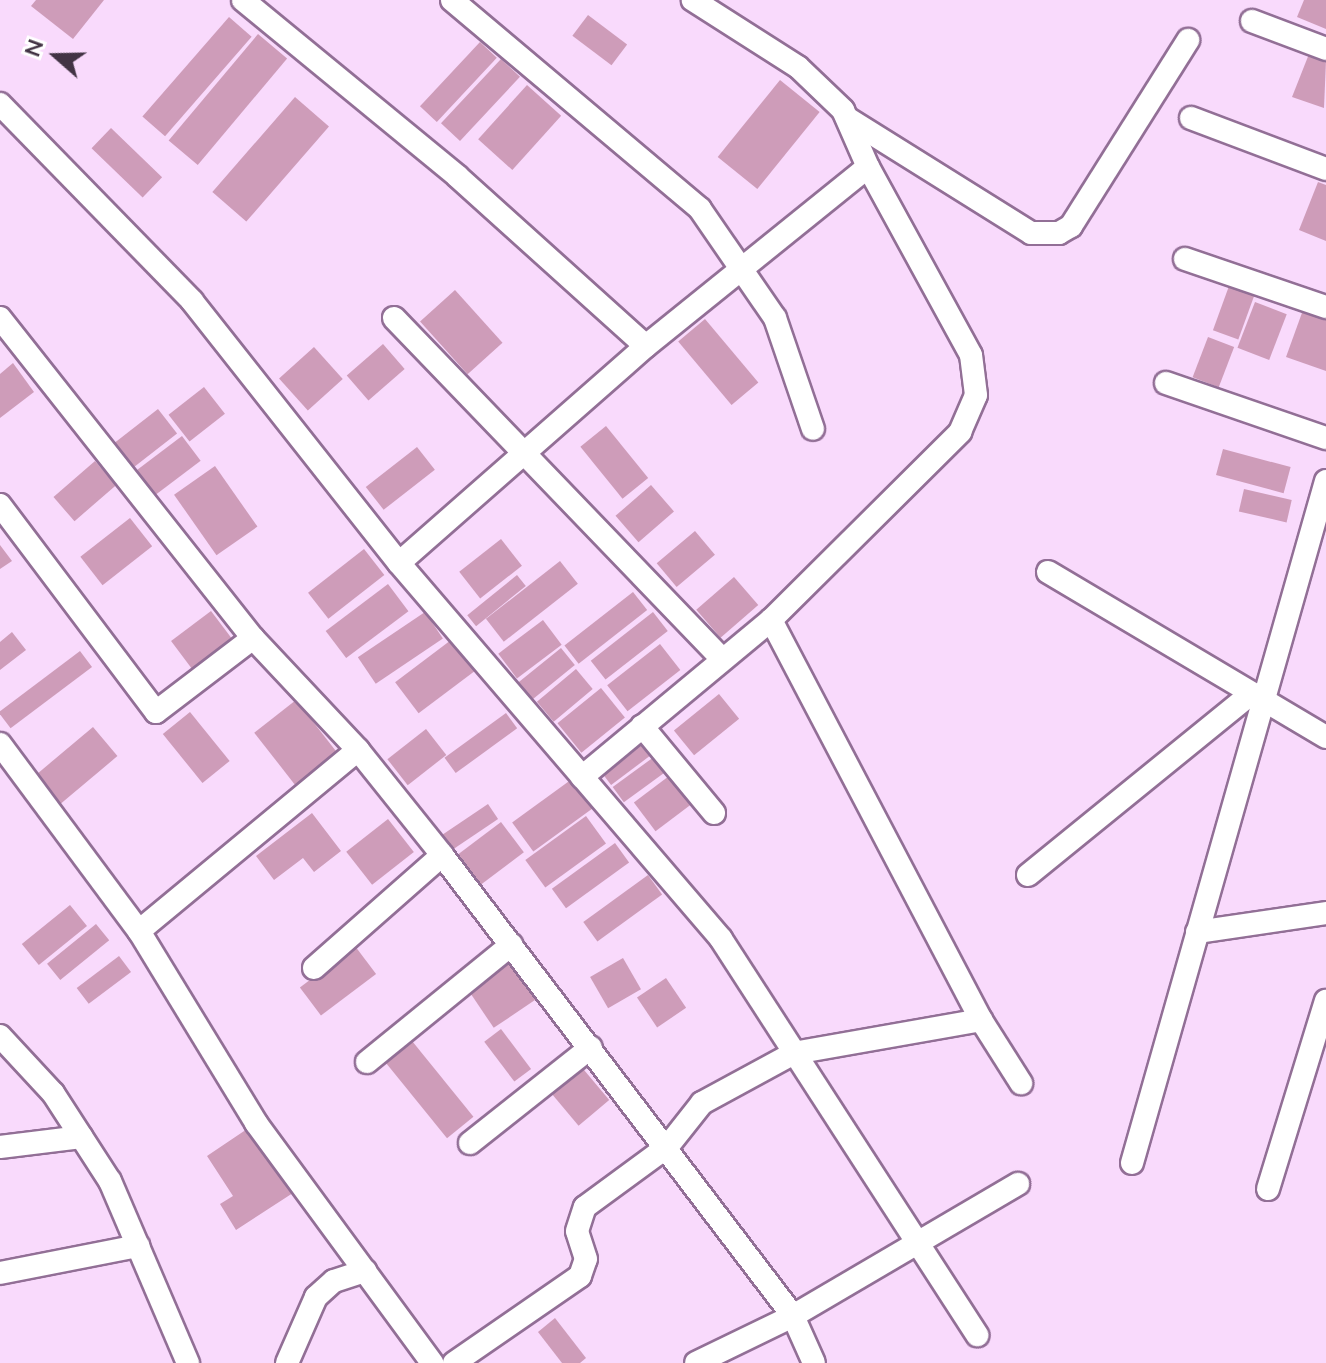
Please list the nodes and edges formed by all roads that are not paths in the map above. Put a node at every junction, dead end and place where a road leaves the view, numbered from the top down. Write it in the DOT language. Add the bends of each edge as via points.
graph roads {
  1 [pos="243,0"];
  2 [pos="452,0"];
  3 [pos="693,0"];
  4 [pos="1252,21"];
  5 [pos="1188,40"];
  6 [pos="1326,49"];
  7 [pos="0,104"];
  8 [pos="847,118"];
  9 [pos="1191,118"];
  10 [pos="868,167"];
  11 [pos="1326,169"];
  12 [pos="1185,259"];
  13 [pos="743,265"];
  14 [pos="1326,307"];
  15 [pos="0,318"];
  16 [pos="394,318"];
  17 [pos="646,346"];
  18 [pos="1166,383"];
  19 [pos="813,429"];
  20 [pos="1326,438"];
  21 [pos="526,452"];
  22 [pos="1326,481"];
  23 [pos="0,505"];
  24 [pos="399,563"];
  25 [pos="1048,572"];
  26 [pos="771,620"];
  27 [pos="253,638"];
  28 [pos="722,659"];
  29 [pos="1257,697"];
  30 [pos="642,726"];
  31 [pos="1326,737"];
  32 [pos="0,744"];
  33 [pos="358,750"];
  34 [pos="582,777"];
  35 [pos="714,813"];
  36 [pos="442,855"];
  37 [pos="1028,875"];
  38 [pos="1326,913"];
  39 [pos="139,931"];
  40 [pos="1197,932"];
  41 [pos="511,945"];
  42 [pos="314,968"];
  43 [pos="1326,1001"];
  44 [pos="981,1020"];
  45 [pos="0,1036"];
  46 [pos="591,1047"];
  47 [pos="794,1053"];
  48 [pos="367,1062"];
  49 [pos="1021,1083"];
  50 [pos="81,1137"];
  51 [pos="470,1143"];
  52 [pos="668,1146"];
  53 [pos="0,1147"];
  54 [pos="1132,1163"];
  55 [pos="1018,1184"];
  56 [pos="1268,1189"];
  57 [pos="920,1242"];
  58 [pos="138,1246"];
  59 [pos="365,1271"];
  60 [pos="0,1273"];
  61 [pos="793,1316"];
  62 [pos="977,1335"];
  63 [pos="188,1363"];
  64 [pos="287,1363"];
  65 [pos="432,1363"];
  66 [pos="454,1363"];
  67 [pos="696,1363"];
  68 [pos="814,1363"];
  1 -- 17 [label="street" via="457,176"];
  2 -- 13 [label="street" via="700,209"];
  3 -- 8 [label="street" via="798,67"];
  4 -- 6 [label="street"];
  5 -- 8 [label="street" via="1071,226 1059,233 1031,233"];
  7 -- 24 [label="street" via="192,301"];
  8 -- 10 [label="street"];
  9 -- 11 [label="street"];
  10 -- 13 [label="street"];
  10 -- 26 [label="street" via="971,355 976,395 960,432"];
  12 -- 14 [label="street"];
  13 -- 17 [label="street"];
  13 -- 19 [label="street" via="775,318"];
  15 -- 27 [label="street"];
  16 -- 21 [label="street"];
  17 -- 21 [label="street"];
  18 -- 20 [label="street"];
  21 -- 24 [label="street"];
  21 -- 28 [label="street"];
  22 -- 29 [label="street"];
  23 -- 27 [label="street" via="156,712"];
  24 -- 34 [label="street"];
  25 -- 29 [label="street"];
  26 -- 28 [label="street"];
  26 -- 44 [label="street"];
  27 -- 33 [label="street"];
  28 -- 30 [label="street"];
  29 -- 31 [label="street"];
  29 -- 37 [label="street"];
  29 -- 40 [label="street"];
  30 -- 34 [label="street"];
  30 -- 35 [label="street"];
  32 -- 39 [label="street"];
  33 -- 36 [label="street"];
  33 -- 39 [label="street"];
  34 -- 47 [label="street" via="721,939"];
  36 -- 41 [label="street"];
  36 -- 42 [label="street"];
  38 -- 40 [label="street"];
  39 -- 59 [label="street" via="256,1123"];
  40 -- 54 [label="street"];
  41 -- 46 [label="street"];
  41 -- 48 [label="street"];
  43 -- 56 [label="street"];
  44 -- 47 [label="street"];
  44 -- 49 [label="street"];
  45 -- 50 [label="street" via="53,1093"];
  46 -- 51 [label="street"];
  46 -- 52 [label="street"];
  47 -- 52 [label="street" via="702,1103"];
  47 -- 57 [label="street"];
  50 -- 53 [label="street"];
  50 -- 58 [label="street" via="110,1181"];
  52 -- 61 [label="street"];
  52 -- 66 [label="street" via="585,1207 577,1231 586,1259 580,1276"];
  55 -- 57 [label="street"];
  57 -- 61 [label="street"];
  57 -- 62 [label="street"];
  58 -- 60 [label="street"];
  58 -- 63 [label="street"];
  59 -- 64 [label="street" via="334,1281 316,1297"];
  59 -- 65 [label="street"];
  61 -- 67 [label="street"];
  61 -- 68 [label="street"];
}
